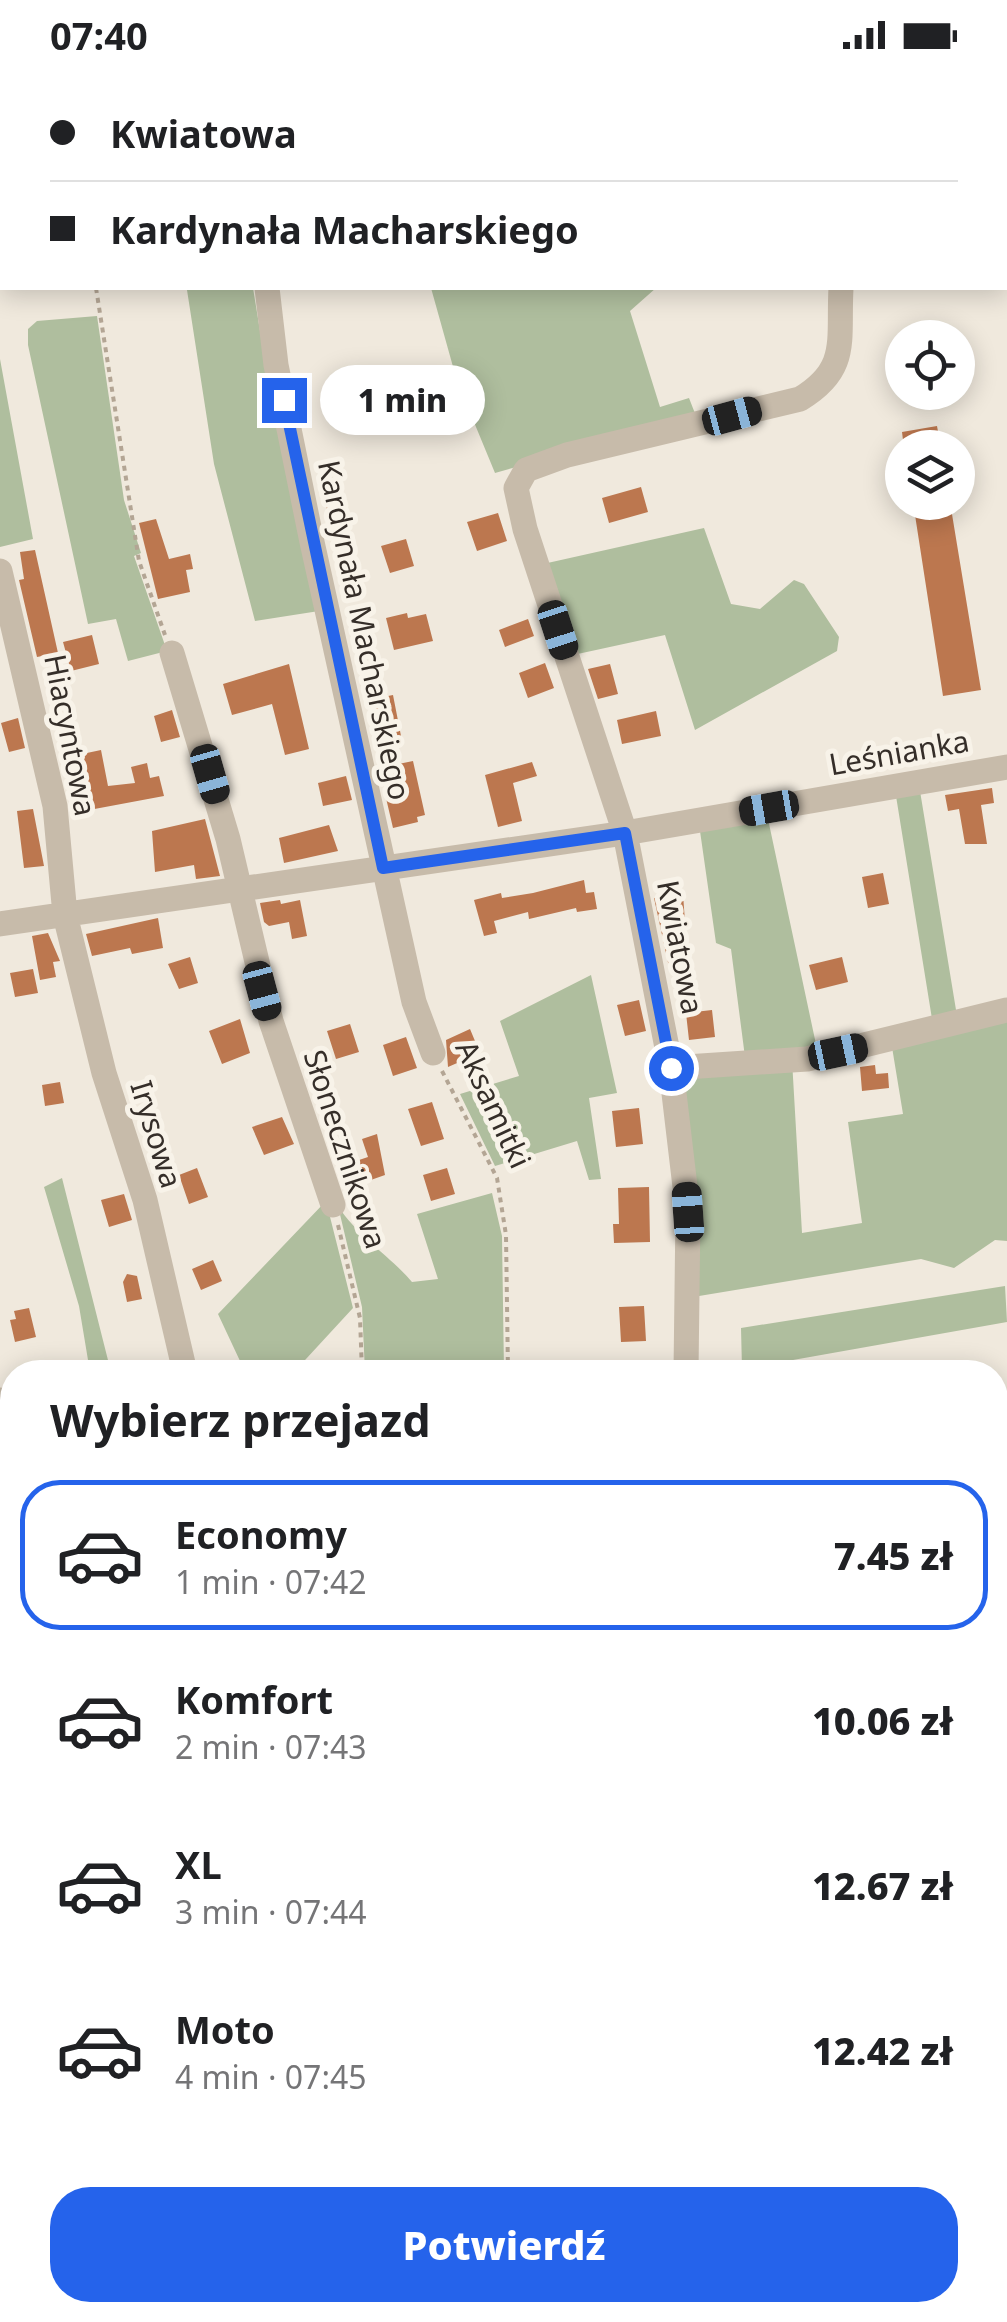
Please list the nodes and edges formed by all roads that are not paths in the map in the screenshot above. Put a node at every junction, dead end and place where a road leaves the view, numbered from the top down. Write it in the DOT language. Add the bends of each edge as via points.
graph roads {
  1 [pos="267,290"];
  2 [pos="841,290"];
  3 [pos="0,571"];
  4 [pos="172,653"];
  5 [pos="1007,767"];
  6 [pos="625,833"];
  7 [pos="383,868"];
  8 [pos="240,889"];
  9 [pos="64,915"];
  10 [pos="0,924"];
  11 [pos="1007,1010"];
  12 [pos="433,1053"];
  13 [pos="671,1068"];
  14 [pos="333,1206"];
  15 [pos="183,1360"];
  16 [pos="686,1360"];
  1 -- 7 [label="street, Kardynała Macharskiego" via="280,383"];
  2 -- 6 [label="street, Kwiatowa" via="837,362 826,383 800,399 567,455 519,478 517,503"];
  3 -- 9 [label="street, Hiacyntowa" via="56,806"];
  4 -- 8 [label="street, Słonecznikowa"];
  5 -- 6 [label="street, Leśnianka"];
  6 -- 7 [label="street, Leśnianka"];
  6 -- 13 [label="street, Kwiatowa"];
  7 -- 8 [label="street, Leśnianka"];
  7 -- 12 [label="street, Aksamitki" via="414,1002"];
  8 -- 9 [label="street, Leśnianka"];
  8 -- 14 [label="street, Słonecznikowa" via="270,1021"];
  9 -- 10 [label="street, Leśnianka"];
  9 -- 15 [label="street, Irysowa"];
  11 -- 13 [label="street" via="807,1059"];
  13 -- 16 [label="street, Kwiatowa" via="688,1212"];
}
